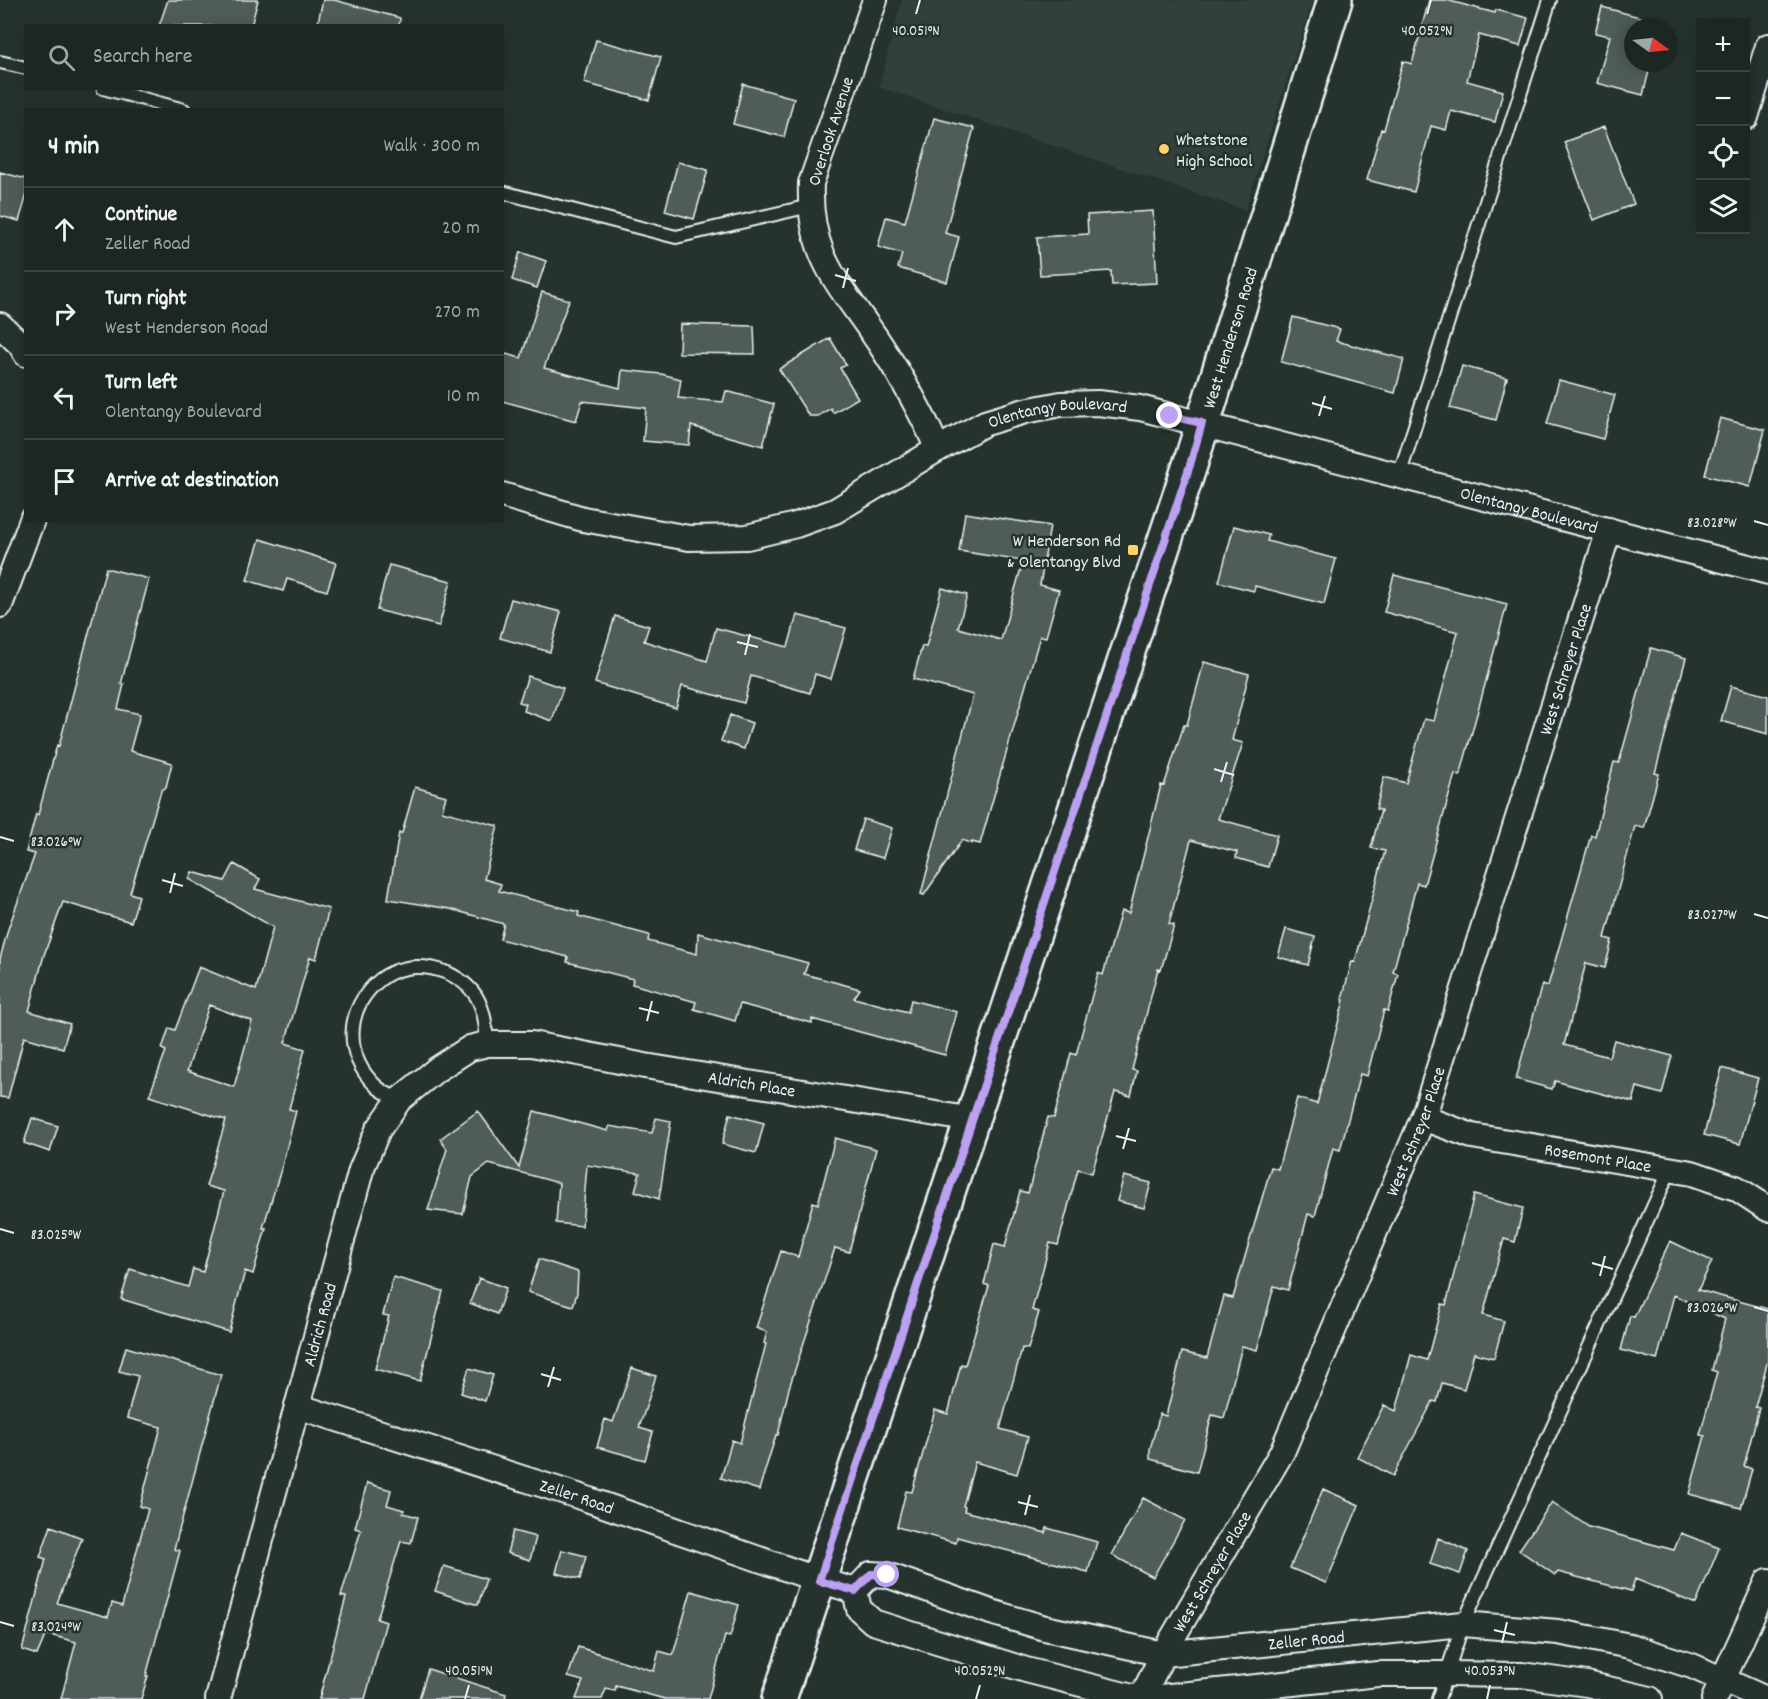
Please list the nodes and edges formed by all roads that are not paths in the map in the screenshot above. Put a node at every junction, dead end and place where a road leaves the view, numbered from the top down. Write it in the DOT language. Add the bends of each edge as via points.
graph roads {
  1 [pos="875,0"];
  2 [pos="1335,0"];
  3 [pos="1550,0"];
  4 [pos="1768,46"];
  5 [pos="0,62"];
  6 [pos="24,68"];
  7 [pos="110,90"];
  8 [pos="1750,104"];
  9 [pos="177,108"];
  10 [pos="504,193"];
  11 [pos="810,206"];
  12 [pos="0,318"];
  13 [pos="0,325"];
  14 [pos="24,326"];
  15 [pos="24,351"];
  16 [pos="1202,423"];
  17 [pos="938,448"];
  18 [pos="1399,476"];
  19 [pos="504,496"];
  20 [pos="31,522"];
  21 [pos="1609,531"];
  22 [pos="1768,572"];
  23 [pos="0,605"];
  24 [pos="487,1044"];
  25 [pos="532,1044"];
  26 [pos="399,1100"];
  27 [pos="1423,1118"];
  28 [pos="973,1120"];
  29 [pos="1670,1170"];
  30 [pos="1768,1209"];
  31 [pos="297,1406"];
  32 [pos="819,1581"];
  33 [pos="1768,1581"];
  34 [pos="855,1591"];
  35 [pos="1463,1624"];
  36 [pos="1163,1654"];
  37 [pos="1446,1674"];
  38 [pos="1719,1689"];
  39 [pos="218,1699"];
  40 [pos="779,1699"];
  41 [pos="1141,1699"];
  42 [pos="1438,1699"];
  43 [pos="1650,1699"];
  44 [pos="1766,1699"];
  1 -- 11 [label="street, Overlook Avenue" via="811,183"];
  2 -- 16 [label="main road, West Henderson Road"];
  3 -- 18 [label="lane"];
  4 -- 8 [label="street"];
  5 -- 6 [label="lane"];
  7 -- 9 [label="lane"];
  10 -- 11 [label="lane" via="676,237"];
  11 -- 17 [label="street, Overlook Avenue" via="819,252 830,273 919,406"];
  12 -- 14 [label="street"];
  13 -- 15 [label="street"];
  16 -- 17 [label="street, Olentangy Boulevard" via="1140,408 1061,404 985,423"];
  16 -- 18 [label="street, Olentangy Boulevard"];
  16 -- 28 [label="main road, West Henderson Road"];
  17 -- 19 [label="street, Olentangy Boulevard" via="835,511 747,537 690,538 583,519"];
  18 -- 21 [label="street, Olentangy Boulevard"];
  20 -- 23 [label="street"];
  21 -- 22 [label="street, Olentangy Boulevard"];
  21 -- 27 [label="street, West Schreyer Place"];
  24 -- 25 [label="street, Aldrich Road"];
  24 -- 26 [label="street, Aldrich Road" via="470,1048"];
  24 -- 26 [label="lane" via="486,1018 475,995 456,977 432,968 407,967 383,977 364,995 353,1018 352,1044 360,1069 377,1088"];
  25 -- 28 [label="street, Aldrich Place"];
  26 -- 31 [label="street, Aldrich Road" via="378,1130 361,1170"];
  27 -- 29 [label="street, Rosemont Place" via="1472,1136"];
  27 -- 36 [label="street, West Schreyer Place" via="1282,1452"];
  28 -- 32 [label="main road, West Henderson Road"];
  29 -- 30 [label="street, Rosemont Place" via="1736,1188"];
  29 -- 35 [label="lane"];
  31 -- 32 [label="street, Zeller Road" via="578,1496"];
  31 -- 39 [label="street, Aldrich Road"];
  32 -- 34 [label="street, Zeller Road"];
  32 -- 40 [label="main road, West Henderson Road"];
  33 -- 38 [label="street"];
  34 -- 36 [label="street, Zeller Road" via="871,1574 887,1575 1045,1628"];
  34 -- 41 [label="street" via="859,1609 873,1622 1026,1670"];
  35 -- 36 [label="street, Zeller Road"];
  35 -- 37 [label="lane"];
  35 -- 38 [label="street, Zeller Road" via="1558,1632 1629,1646 1692,1666"];
  36 -- 41 [label="street, West Schreyer Place"];
  37 -- 41 [label="street" via="1378,1674"];
  37 -- 42 [label="lane"];
  37 -- 43 [label="street" via="1522,1675 1587,1684"];
  38 -- 44 [label="street, Zeller Road"];
}
